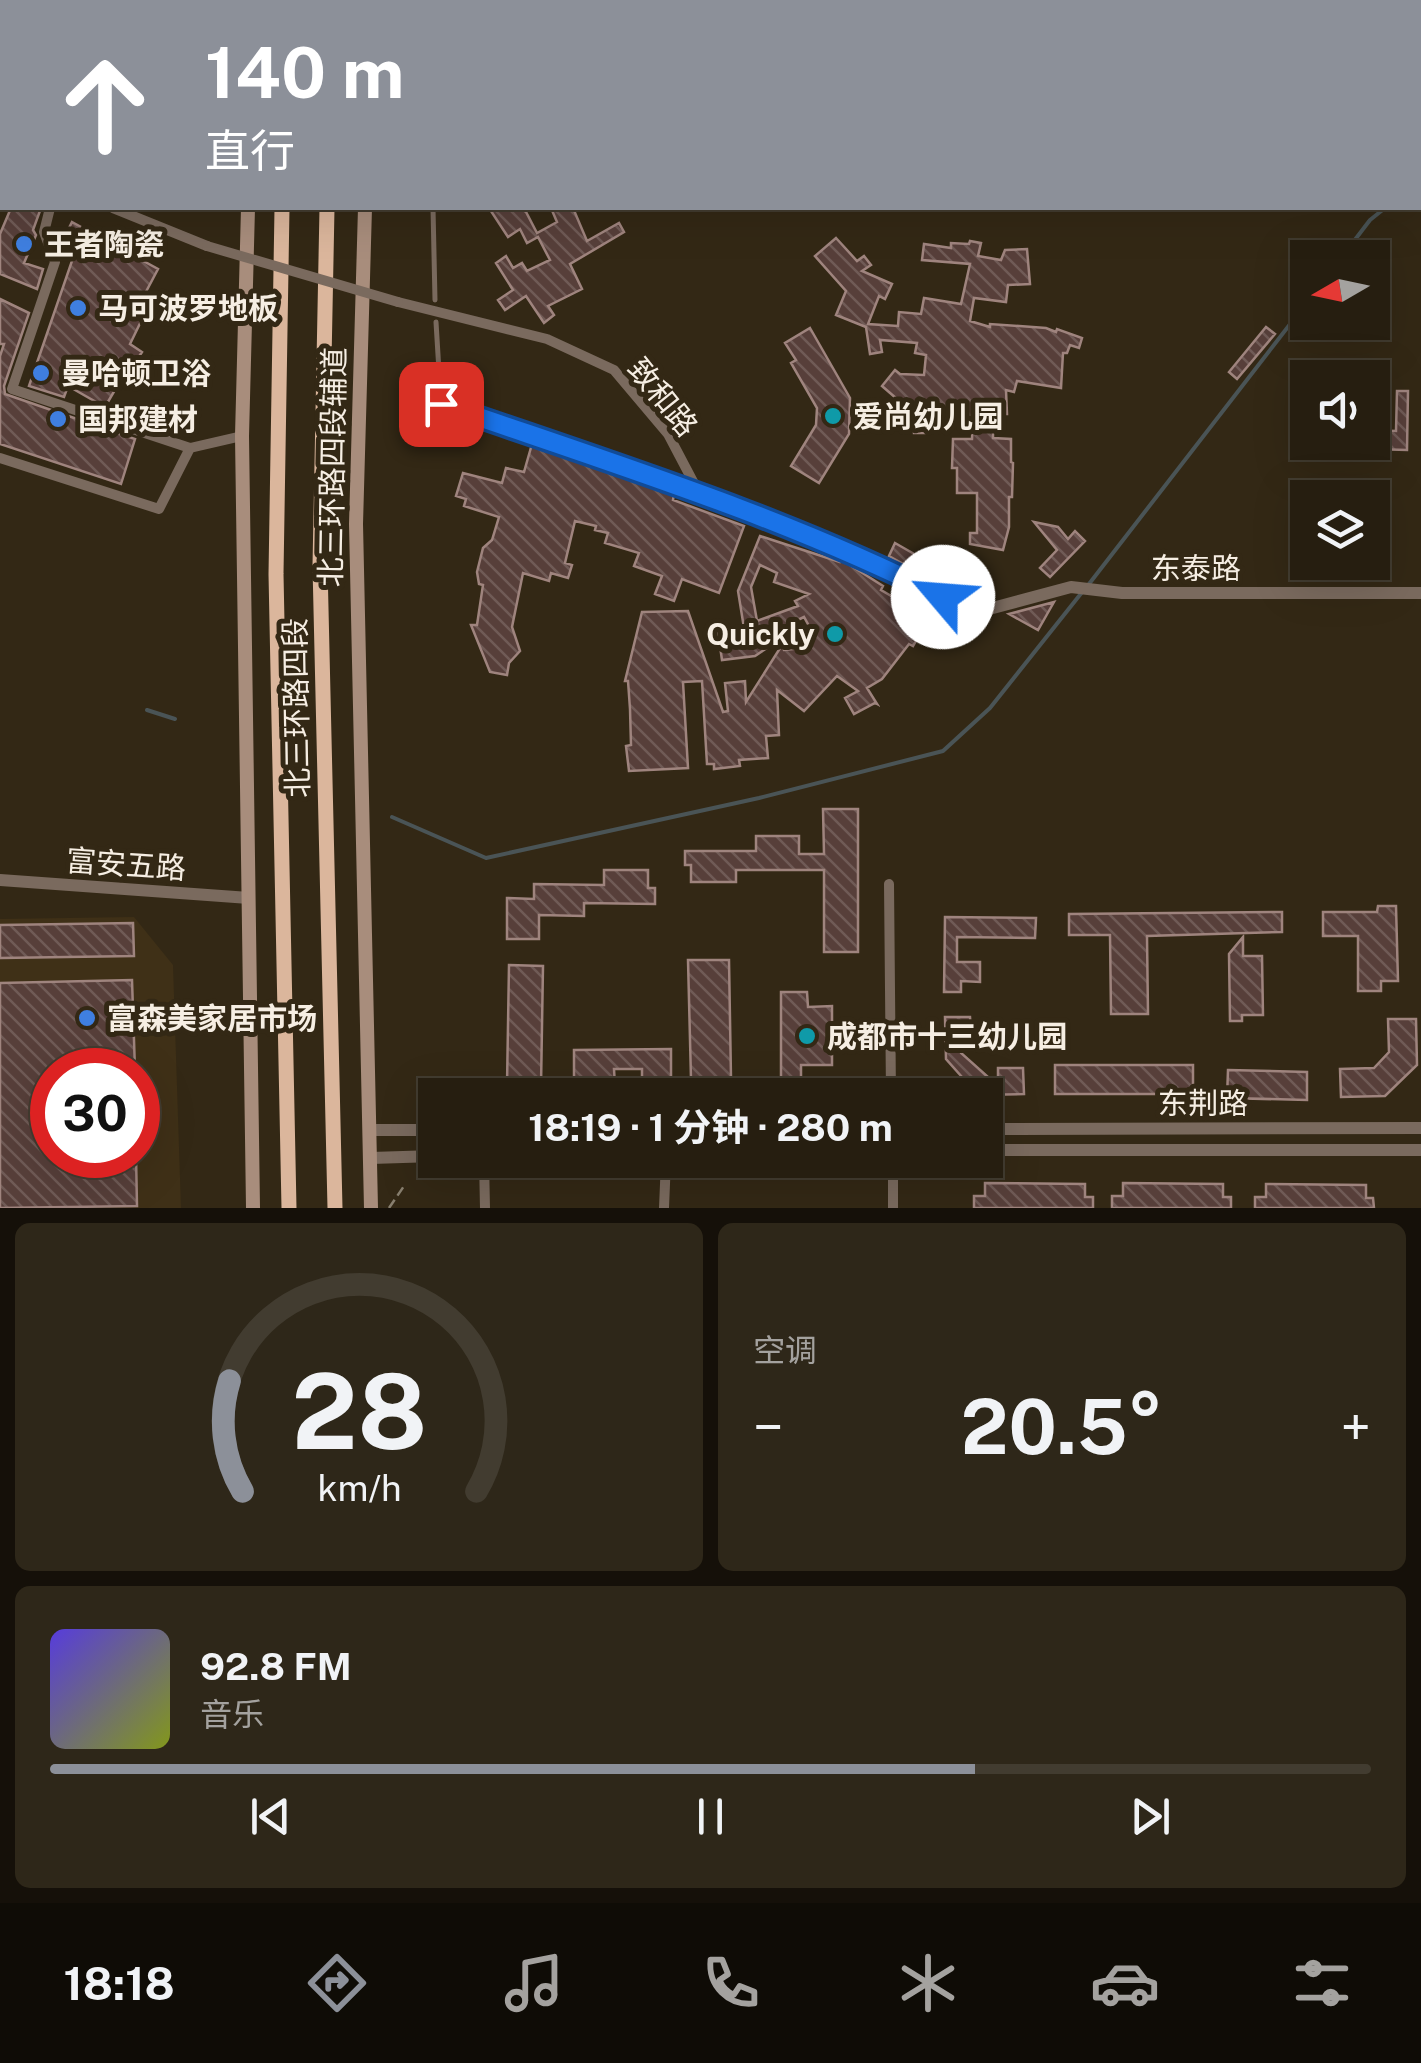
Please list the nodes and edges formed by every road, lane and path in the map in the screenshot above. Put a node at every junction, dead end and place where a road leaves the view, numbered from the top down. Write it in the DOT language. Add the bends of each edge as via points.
graph roads {
  1 [pos="50,210"];
  2 [pos="118,210"];
  3 [pos="248,210"];
  4 [pos="282,210"];
  5 [pos="327,210"];
  6 [pos="365,210"];
  7 [pos="432,210"];
  8 [pos="434,300"];
  9 [pos="436,322"];
  10 [pos="242,436"];
  11 [pos="190,448"];
  12 [pos="0,458"];
  13 [pos="698,491"];
  14 [pos="1421,593"];
  15 [pos="974,613"];
  16 [pos="0,880"];
  17 [pos="890,884"];
  18 [pos="249,898"];
  19 [pos="891,1078"];
  20 [pos="1421,1128"];
  21 [pos="1003,1129"];
  22 [pos="370,1130"];
  23 [pos="418,1130"];
  24 [pos="1003,1150"];
  25 [pos="1421,1150"];
  26 [pos="418,1157"];
  27 [pos="371,1158"];
  28 [pos="484,1178"];
  29 [pos="665,1178"];
  30 [pos="893,1178"];
  31 [pos="404,1186"];
  32 [pos="253,1208"];
  33 [pos="287,1208"];
  34 [pos="335,1208"];
  35 [pos="371,1208"];
  36 [pos="389,1208"];
  37 [pos="485,1208"];
  38 [pos="664,1208"];
  39 [pos="893,1208"];
  1 -- 11 [label="street" via="44,232 55,262 12,390"];
  2 -- 13 [label="street, 致和路, bridge" via="207,246 547,340 614,370 668,434"];
  3 -- 10 [label="main road"];
  4 -- 33 [label="highway, 北三环路四段" via="276,574"];
  5 -- 34 [label="highway, 北三环路四段" via="320,566"];
  6 -- 22 [label="main road, 北三环路四段辅道" via="356,524"];
  7 -- 8 [label="lane"];
  9 -- 13 [label="lane" via="441,404"];
  10 -- 11 [label="street"];
  10 -- 18 [label="main road"];
  11 -- 12 [label="street" via="159,509"];
  13 -- 15 [label="street" via="881,566"];
  14 -- 15 [label="street, 东泰路" via="1071,587"];
  16 -- 18 [label="street, 富安五路"];
  17 -- 19 [label="street"];
  18 -- 32 [label="main road"];
  20 -- 21 [label="street, 东荆路"];
  22 -- 23 [label="street"];
  22 -- 27 [label="main road, 北三环路四段辅道"];
  24 -- 25 [label="street, 东荆路"];
  26 -- 27 [label="street"];
  27 -- 35 [label="main road, 北三环路四段辅道"];
  28 -- 37 [label="street"];
  29 -- 38 [label="street"];
  30 -- 39 [label="street"];
  31 -- 36 [label="path"];
}
